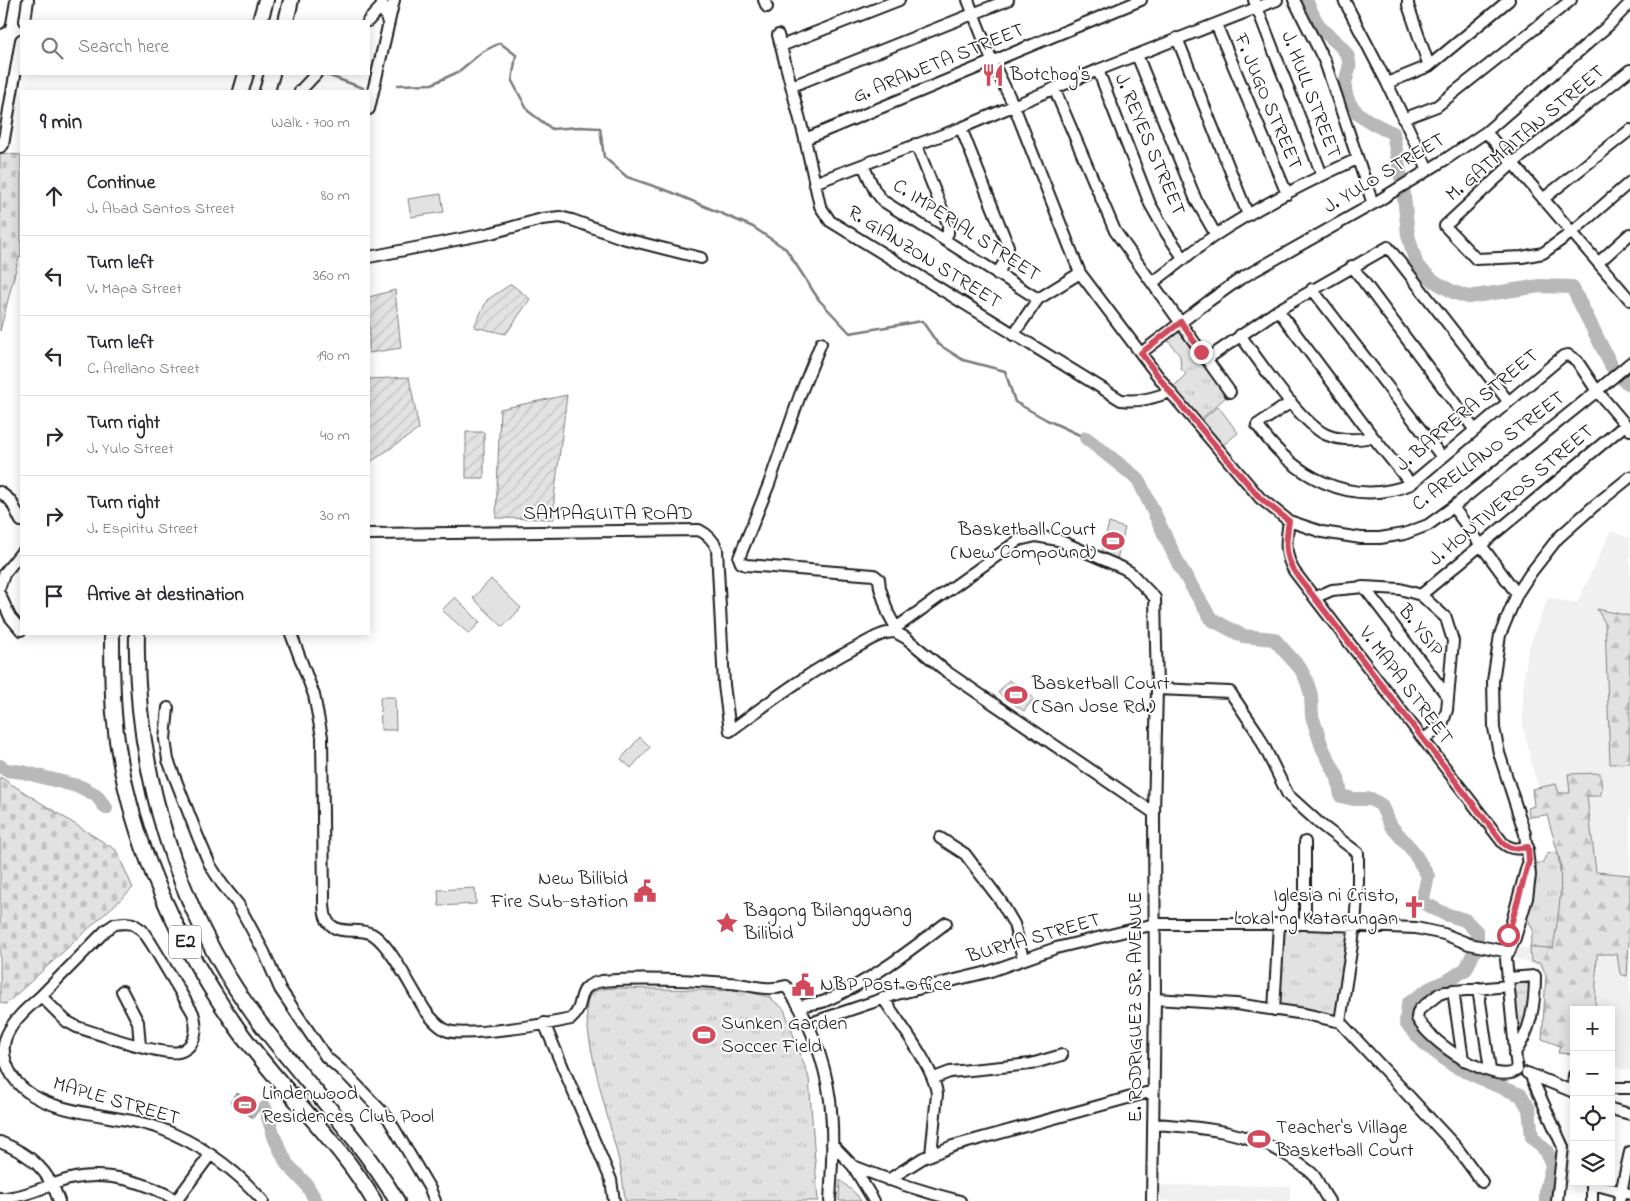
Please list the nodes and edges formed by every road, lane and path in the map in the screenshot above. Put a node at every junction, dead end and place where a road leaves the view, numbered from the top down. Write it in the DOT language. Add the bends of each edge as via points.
graph roads {
  1 [pos="28,0"];
  2 [pos="266,0"];
  3 [pos="291,0"];
  4 [pos="394,0"];
  5 [pos="900,0"];
  6 [pos="968,0"];
  7 [pos="1008,0"];
  8 [pos="1141,0"];
  9 [pos="1278,0"];
  10 [pos="1294,0"];
  11 [pos="1344,0"];
  12 [pos="1408,0"];
  13 [pos="1509,0"];
  14 [pos="1572,0"];
  15 [pos="382,3"];
  16 [pos="1630,3"];
  17 [pos="1255,4"];
  18 [pos="2,7"];
  19 [pos="973,14"];
  20 [pos="25,20"];
  21 [pos="260,20"];
  22 [pos="286,20"];
  23 [pos="369,20"];
  24 [pos="0,23"];
  25 [pos="388,24"];
  26 [pos="1216,24"];
  27 [pos="778,36"];
  28 [pos="1177,38"];
  29 [pos="20,46"];
  30 [pos="781,46"];
  31 [pos="1137,55"];
  32 [pos="992,61"];
  33 [pos="1429,66"];
  34 [pos="1098,70"];
  35 [pos="1630,70"];
  36 [pos="246,75"];
  37 [pos="272,75"];
  38 [pos="315,75"];
  39 [pos="1387,83"];
  40 [pos="792,86"];
  41 [pos="1054,88"];
  42 [pos="241,90"];
  43 [pos="267,90"];
  44 [pos="300,90"];
  45 [pos="370,105"];
  46 [pos="1014,106"];
  47 [pos="1403,119"];
  48 [pos="961,128"];
  49 [pos="1630,130"];
  50 [pos="1486,132"];
  51 [pos="806,139"];
  52 [pos="916,144"];
  53 [pos="0,148"];
  54 [pos="1357,159"];
  55 [pos="1513,163"];
  56 [pos="864,165"];
  57 [pos="1428,170"];
  58 [pos="1322,175"];
  59 [pos="1630,182"];
  60 [pos="814,183"];
  61 [pos="1287,194"];
  62 [pos="1543,200"];
  63 [pos="1372,204"];
  64 [pos="1248,215"];
  65 [pos="1571,233"];
  66 [pos="1630,234"];
  67 [pos="1216,235"];
  68 [pos="944,240"];
  69 [pos="370,257"];
  70 [pos="701,258"];
  71 [pos="1184,259"];
  72 [pos="1598,263"];
  73 [pos="1352,266"];
  74 [pos="1080,272"];
  75 [pos="997,274"];
  76 [pos="1152,283"];
  77 [pos="1312,289"];
  78 [pos="1628,295"];
  79 [pos="1038,299"];
  80 [pos="1278,310"];
  81 [pos="1181,322"];
  82 [pos="1013,335"];
  83 [pos="1240,335"];
  84 [pos="821,343"];
  85 [pos="1141,353"];
  86 [pos="1206,359"];
  87 [pos="1630,363"];
  88 [pos="1597,391"];
  89 [pos="1170,392"];
  90 [pos="1230,392"];
  91 [pos="1508,401"];
  92 [pos="1291,402"];
  93 [pos="1628,427"];
  94 [pos="1474,429"];
  95 [pos="1373,437"];
  96 [pos="1442,457"];
  97 [pos="1630,477"];
  98 [pos="1411,484"];
  99 [pos="0,492"];
  100 [pos="1453,507"];
  101 [pos="20,519"];
  102 [pos="1289,521"];
  103 [pos="370,534"];
  104 [pos="1481,545"];
  105 [pos="20,554"];
  106 [pos="0,586"];
  107 [pos="1364,587"];
  108 [pos="1517,594"];
  109 [pos="0,595"];
  110 [pos="1421,595"];
  111 [pos="1316,597"];
  112 [pos="20,629"];
  113 [pos="893,630"];
  114 [pos="112,635"];
  115 [pos="137,635"];
  116 [pos="292,635"];
  117 [pos="1157,689"];
  118 [pos="1448,696"];
  119 [pos="168,708"];
  120 [pos="730,731"];
  121 [pos="1424,739"];
  122 [pos="1154,813"];
  123 [pos="940,838"];
  124 [pos="1305,842"];
  125 [pos="1528,847"];
  126 [pos="946,923"];
  127 [pos="1155,924"];
  128 [pos="1279,924"];
  129 [pos="1305,924"];
  130 [pos="1355,925"];
  131 [pos="1508,952"];
  132 [pos="1023,958"];
  133 [pos="1508,982"];
  134 [pos="1478,988"];
  135 [pos="1453,990"];
  136 [pos="122,991"];
  137 [pos="40,996"];
  138 [pos="884,998"];
  139 [pos="1154,999"];
  140 [pos="800,1006"];
  141 [pos="1274,1010"];
  142 [pos="1340,1022"];
  143 [pos="544,1023"];
  144 [pos="808,1024"];
  145 [pos="140,1046"];
  146 [pos="1514,1054"];
  147 [pos="1062,1055"];
  148 [pos="1463,1060"];
  149 [pos="1490,1070"];
  150 [pos="1517,1070"];
  151 [pos="1530,1074"];
  152 [pos="934,1078"];
  153 [pos="1615,1088"];
  154 [pos="1630,1088"];
  155 [pos="1154,1091"];
  156 [pos="1570,1091"];
  157 [pos="1615,1111"];
  158 [pos="1630,1114"];
  159 [pos="1153,1124"];
  160 [pos="0,1142"];
  161 [pos="832,1144"];
  162 [pos="1630,1152"];
  163 [pos="210,1155"];
  164 [pos="931,1155"];
  165 [pos="852,1166"];
  166 [pos="888,1180"];
  167 [pos="1482,1182"];
  168 [pos="54,1185"];
  169 [pos="1593,1186"];
  170 [pos="1600,1186"];
  171 [pos="1623,1195"];
  172 [pos="0,1198"];
  173 [pos="59,1201"];
  174 [pos="177,1201"];
  175 [pos="263,1201"];
  176 [pos="374,1201"];
  177 [pos="397,1201"];
  178 [pos="435,1201"];
  179 [pos="614,1201"];
  180 [pos="830,1201"];
  181 [pos="874,1201"];
  182 [pos="960,1201"];
  183 [pos="1152,1201"];
  184 [pos="1328,1201"];
  185 [pos="1557,1201"];
  186 [pos="1592,1201"];
  1 -- 20 [label="street"];
  2 -- 21 [label="highway"];
  3 -- 22 [label="highway"];
  4 -- 25 [label="street"];
  5 -- 30 [label="street"];
  6 -- 19 [label="street, C. ARELLANO STREET"];
  7 -- 19 [label="street"];
  8 -- 32 [label="street, G. ARANETA STREET"];
  9 -- 17 [label="street"];
  10 -- 54 [label="street" via="1325,62"];
  11 -- 39 [label="street"];
  12 -- 33 [label="street"];
  13 -- 33 [label="street"];
  14 -- 47 [label="street" via="1437,106"];
  15 -- 23 [label="street"];
  15 -- 25 [label="street"];
  16 -- 50 [label="street, J. YULO STREET"];
  17 -- 26 [label="street"];
  17 -- 58 [label="street, J. HULL STREET"];
  18 -- 24 [label="street"];
  19 -- 32 [label="street, C. ARELLANO STREET"];
  19 -- 40 [label="street"];
  25 -- 45 [label="street"];
  26 -- 28 [label="street"];
  26 -- 61 [label="street, F. JUGO STREET"];
  27 -- 30 [label="street, R. GIANZON STREET"];
  28 -- 31 [label="street"];
  28 -- 64 [label="street"];
  29 -- 53 [label="street"];
  30 -- 40 [label="street, R. GIANZON STREET"];
  31 -- 34 [label="street"];
  31 -- 67 [label="street" via="1196,200"];
  32 -- 46 [label="street, C. ARELLANO STREET"];
  32 -- 51 [label="street, G. ARANETA STREET"];
  33 -- 39 [label="street"];
  34 -- 41 [label="street"];
  34 -- 71 [label="street, J. REYES STREET" via="1150,204"];
  35 -- 55 [label="street, M. GATMAITAN STREET"];
  36 -- 42 [label="highway"];
  37 -- 43 [label="highway"];
  38 -- 44 [label="street"];
  39 -- 47 [label="street"];
  40 -- 51 [label="street, R. GIANZON STREET"];
  41 -- 46 [label="street"];
  41 -- 76 [label="street" via="1115,231"];
  46 -- 48 [label="street"];
  46 -- 74 [label="street, C. ARELLANO STREET"];
  47 -- 57 [label="street"];
  48 -- 52 [label="street"];
  48 -- 75 [label="street" via="1008,246 1007,258"];
  49 -- 62 [label="street"];
  50 -- 55 [label="street"];
  50 -- 57 [label="street, J. YULO STREET"];
  51 -- 60 [label="street, R. GIANZON STREET"];
  52 -- 56 [label="street"];
  52 -- 68 [label="street" via="948,224"];
  54 -- 58 [label="street"];
  54 -- 63 [label="street"];
  55 -- 62 [label="street"];
  55 -- 65 [label="street, M. GATMAITAN STREET" via="1445,226 1476,259 1543,253"];
  56 -- 60 [label="street"];
  56 -- 68 [label="street, C. IMPERIAL STREET" via="883,201"];
  57 -- 63 [label="street, J. YULO STREET"];
  58 -- 61 [label="street"];
  59 -- 65 [label="street"];
  60 -- 82 [label="street, R. GIANZON STREET" via="820,206 830,221"];
  61 -- 64 [label="street"];
  62 -- 65 [label="street"];
  63 -- 81 [label="street, J. YULO STREET" via="1240,279"];
  64 -- 67 [label="street"];
  65 -- 72 [label="street"];
  66 -- 72 [label="street"];
  67 -- 71 [label="street"];
  68 -- 75 [label="street, C. IMPERIAL STREET"];
  69 -- 70 [label="street" via="560,217 622,238"];
  71 -- 76 [label="street"];
  72 -- 78 [label="street"];
  73 -- 77 [label="street"];
  73 -- 91 [label="street" via="1388,247"];
  73 -- 94 [label="street"];
  74 -- 79 [label="street"];
  74 -- 85 [label="street, C. ARELLANO STREET"];
  75 -- 79 [label="street, C. IMPERIAL STREET"];
  76 -- 81 [label="street"];
  77 -- 80 [label="street"];
  77 -- 96 [label="street"];
  79 -- 82 [label="street"];
  80 -- 83 [label="street"];
  80 -- 95 [label="street"];
  81 -- 85 [label="street, J. YULO STREET"];
  81 -- 86 [label="street"];
  82 -- 89 [label="street, R. GIANZON STREET" via="1121,400 1148,400"];
  83 -- 86 [label="street"];
  83 -- 92 [label="street"];
  84 -- 113 [label="street" via="739,558 746,564 874,575 879,579"];
  85 -- 89 [label="street, C. ARELLANO STREET"];
  86 -- 90 [label="street"];
  87 -- 88 [label="street, C. ARELLANO STREET"];
  88 -- 91 [label="street, J. BARRERA STREET" via="1577,361 1568,355 1559,358"];
  88 -- 93 [label="street"];
  88 -- 100 [label="street, C. ARELLANO STREET"];
  89 -- 102 [label="street, C. ARELLANO STREET" via="1260,498"];
  91 -- 94 [label="street, J. BARRERA STREET"];
  92 -- 95 [label="street" via="1314,427 1329,436 1360,440"];
  92 -- 98 [label="street, J. BARRERA STREET" via="1256,425 1300,469 1342,490 1385,492"];
  93 -- 104 [label="street, J. HONTIVEROS STREET"];
  94 -- 96 [label="street, J. BARRERA STREET"];
  95 -- 98 [label="street"];
  96 -- 98 [label="street, J. BARRERA STREET"];
  97 -- 108 [label="street" via="1558,538"];
  99 -- 101 [label="street" via="11,501"];
  100 -- 102 [label="street, C. ARELLANO STREET" via="1428,525 1380,538 1340,536"];
  100 -- 104 [label="street"];
  102 -- 111 [label="street, V. MAPA STREET" via="1286,539 1289,562"];
  103 -- 120 [label="street, SAMPAGUITA ROAD" via="692,529 704,532 717,549 724,685"];
  104 -- 108 [label="street"];
  104 -- 110 [label="street, J. HONTIVEROS STREET"];
  105 -- 106 [label="street" via="4,574"];
  107 -- 110 [label="street" via="1400,589"];
  107 -- 111 [label="street" via="1332,590"];
  107 -- 118 [label="street, B. YSIP"];
  108 -- 125 [label="street" via="1500,635 1492,698 1499,753"];
  109 -- 112 [label="street"];
  110 -- 118 [label="street" via="1446,618 1453,641"];
  111 -- 121 [label="street, V. MAPA STREET"];
  113 -- 117 [label="street, E. RODRIGUEZ SR. AVENUE" via="1019,540 1036,536 1058,540 1123,568 1153,594 1156,602"];
  113 -- 120 [label="street, E. RODRIGUEZ SR. AVENUE" via="845,653 796,683"];
  113 -- 122 [label="street" via="947,672"];
  114 -- 176 [label="highway, E2" via="114,715 121,762 133,812 158,886 202,973 238,1030 346,1161"];
  115 -- 177 [label="highway, E2" via="137,691 147,756 161,818 198,921 216,956 253,1012 369,1158"];
  116 -- 143 [label="street" via="314,696 322,737 324,896 328,923 339,929 365,931 381,940 432,1020 445,1029 467,1033"];
  117 -- 122 [label="street, E. RODRIGUEZ SR. AVENUE"];
  117 -- 130 [label="street" via="1214,690 1232,694 1257,732 1288,795 1358,853"];
  118 -- 121 [label="street" via="1442,725"];
  119 -- 178 [label="street" via="165,739 168,760 210,865 238,904 280,989 326,1058 388,1118"];
  121 -- 125 [label="street, V. MAPA STREET" via="1503,843 1516,850"];
  122 -- 127 [label="street, E. RODRIGUEZ SR. AVENUE"];
  123 -- 132 [label="street" via="965,854 1000,900 1014,924"];
  124 -- 129 [label="street"];
  125 -- 131 [label="street" via="1529,890 1516,938"];
  126 -- 140 [label="street" via="905,955 854,986 825,1001"];
  127 -- 128 [label="street, BURMA STREET"];
  127 -- 132 [label="street, BURMA STREET"];
  127 -- 139 [label="street, E. RODRIGUEZ SR. AVENUE"];
  128 -- 129 [label="street, BURMA STREET"];
  128 -- 141 [label="street"];
  129 -- 130 [label="street, BURMA STREET"];
  130 -- 131 [label="street, BURMA STREET" via="1416,928"];
  130 -- 142 [label="street"];
  131 -- 133 [label="street"];
  132 -- 138 [label="street, BURMA STREET" via="988,972"];
  133 -- 134 [label="street"];
  133 -- 146 [label="street"];
  133 -- 146 [label="street" via="1535,976 1530,1023"];
  134 -- 135 [label="street"];
  134 -- 149 [label="street"];
  135 -- 148 [label="street"];
  135 -- 148 [label="street" via="1440,994 1420,1009 1417,1018 1432,1037"];
  136 -- 145 [label="street" via="138,1022"];
  137 -- 145 [label="street, MAPLE STREET" via="66,1021"];
  137 -- 145 [label="street, MAPLE STREET" via="106,930 115,924 134,924 151,943 193,1013 196,1024 196,1034 190,1044 179,1052"];
  137 -- 163 [label="street, MAPLE STREET" via="16,1020 5,1038 4,1059 17,1082 29,1093 56,1105 157,1127"];
  138 -- 144 [label="street, BURMA STREET"];
  138 -- 152 [label="street"];
  139 -- 141 [label="street" via="1236,1004"];
  139 -- 155 [label="street, E. RODRIGUEZ SR. AVENUE"];
  140 -- 143 [label="street" via="786,986 762,989 724,982 602,981 588,986 582,993 576,1015 571,1019"];
  140 -- 144 [label="street"];
  141 -- 142 [label="street"];
  142 -- 167 [label="street" via="1458,1148"];
  143 -- 179 [label="street" via="611,1180"];
  144 -- 161 [label="street" via="826,1079"];
  146 -- 150 [label="street"];
  147 -- 152 [label="street" via="1031,1064 950,1072"];
  148 -- 149 [label="street"];
  149 -- 150 [label="street" via="1507,1075"];
  150 -- 151 [label="street"];
  151 -- 156 [label="street"];
  151 -- 185 [label="street" via="1563,1147"];
  152 -- 164 [label="street" via="937,1094"];
  153 -- 154 [label="street"];
  155 -- 159 [label="street, E. RODRIGUEZ SR. AVENUE"];
  155 -- 164 [label="street" via="997,1132"];
  157 -- 158 [label="street"];
  159 -- 183 [label="street, E. RODRIGUEZ SR. AVENUE"];
  159 -- 184 [label="street" via="1202,1127 1250,1138 1284,1153 1304,1167 1315,1176"];
  160 -- 168 [label="street" via="22,1152"];
  161 -- 165 [label="street"];
  161 -- 180 [label="street"];
  162 -- 171 [label="street"];
  163 -- 174 [label="street"];
  163 -- 175 [label="street, MAPLE STREET" via="225,1164"];
  164 -- 166 [label="street"];
  165 -- 166 [label="street"];
  165 -- 181 [label="street"];
  166 -- 182 [label="street"];
  168 -- 172 [label="street" via="11,1198"];
  168 -- 173 [label="street"];
  168 -- 174 [label="street" via="87,1177 120,1179 161,1192"];
  169 -- 186 [label="street"];
  170 -- 171 [label="street"];
}
